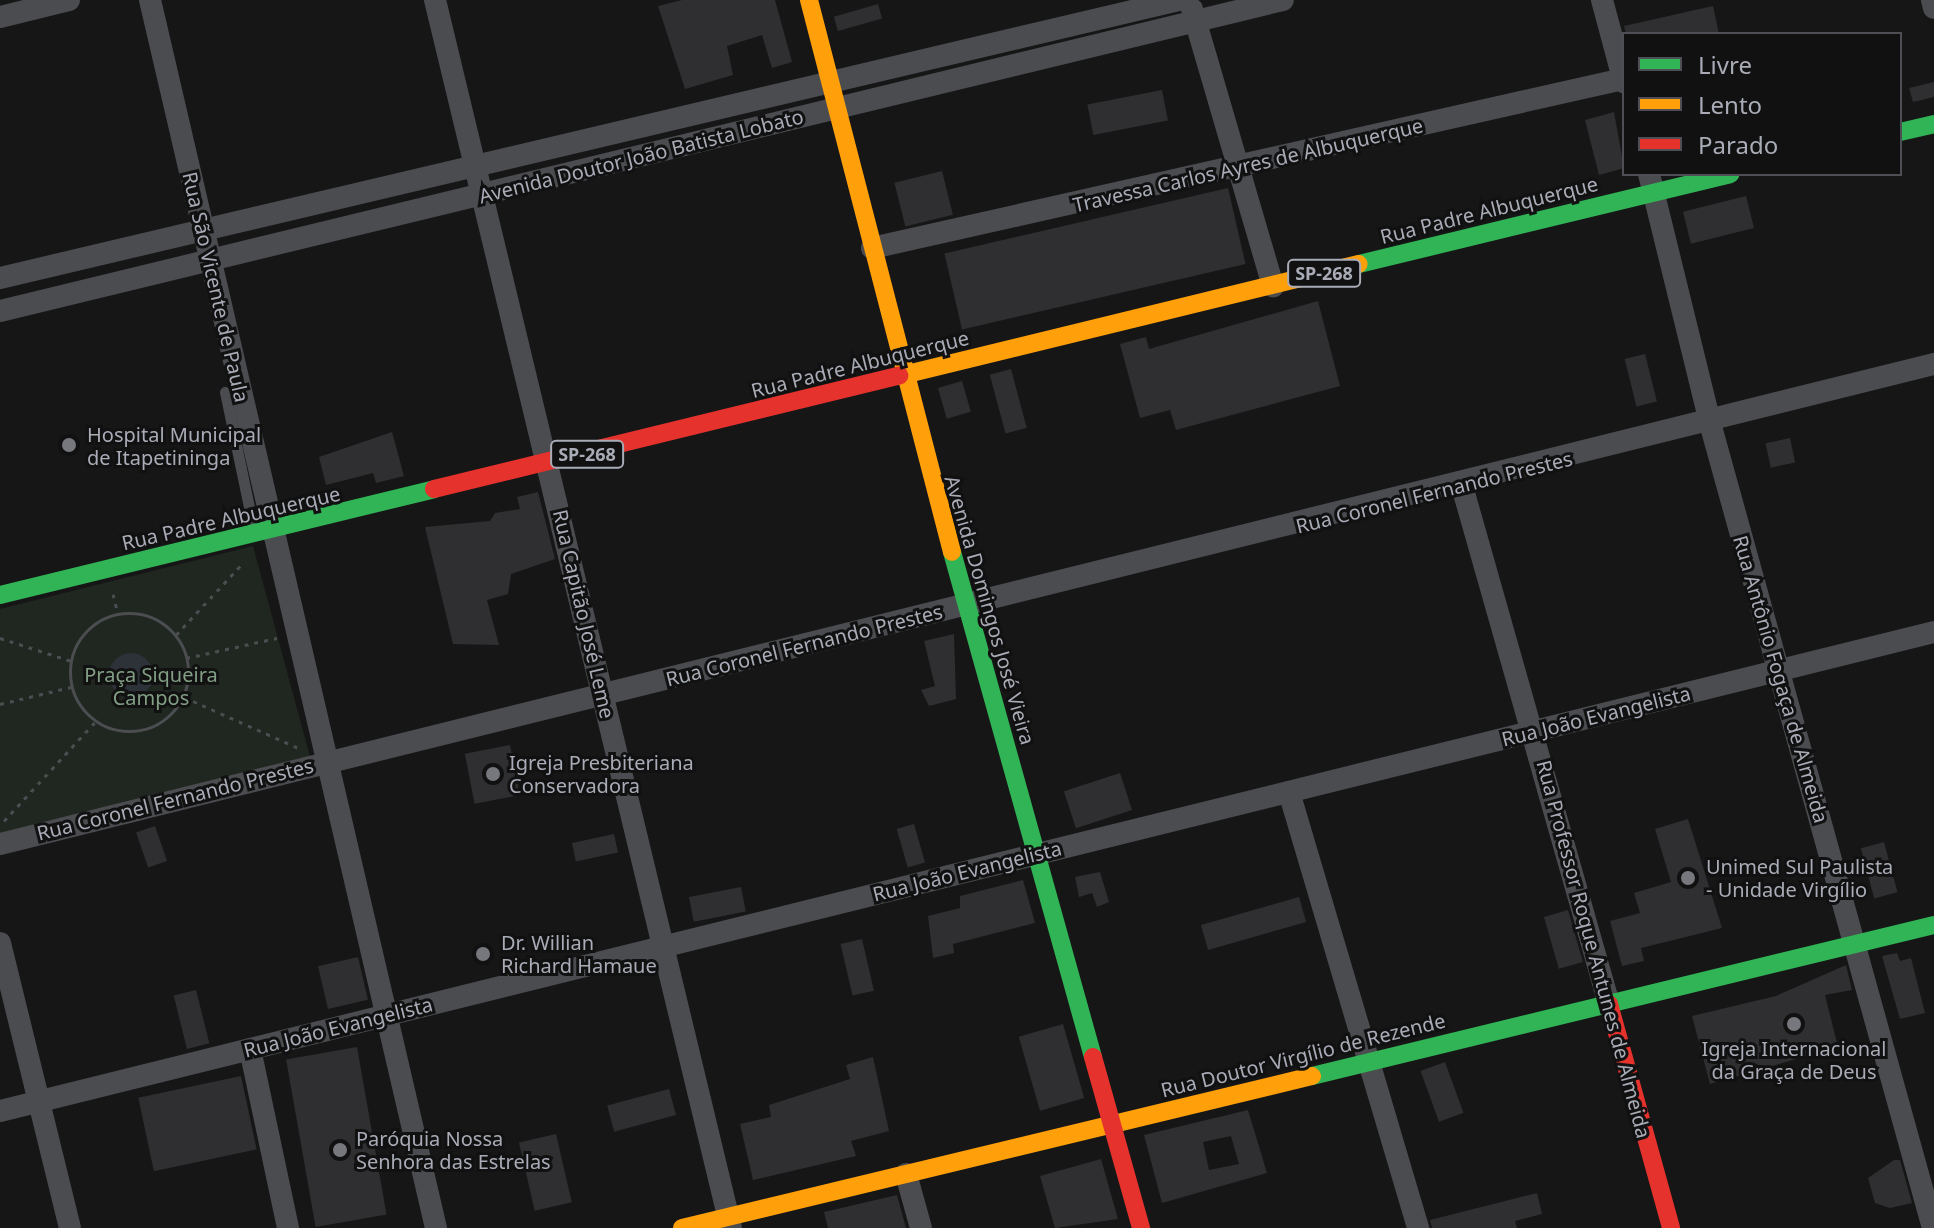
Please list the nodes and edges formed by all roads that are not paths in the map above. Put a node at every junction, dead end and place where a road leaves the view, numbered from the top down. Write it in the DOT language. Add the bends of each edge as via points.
graph roads {
  1 [pos="69,0"];
  2 [pos="150,0"];
  3 [pos="435,0"];
  4 [pos="809,0"];
  5 [pos="1179,0"];
  6 [pos="1283,0"];
  7 [pos="1602,0"];
  8 [pos="1932,0"];
  9 [pos="1934,8"];
  10 [pos="1193,11"];
  11 [pos="0,17"];
  12 [pos="1622,74"];
  13 [pos="831,81"];
  14 [pos="1622,81"];
  15 [pos="839,108"];
  16 [pos="1934,124"];
  17 [pos="1902,132"];
  18 [pos="477,165"];
  19 [pos="1239,169"];
  20 [pos="1712,176"];
  21 [pos="1651,183"];
  22 [pos="485,194"];
  23 [pos="203,230"];
  24 [pos="872,248"];
  25 [pos="210,261"];
  26 [pos="0,278"];
  27 [pos="1273,286"];
  28 [pos="0,311"];
  29 [pos="1934,364"];
  30 [pos="902,377"];
  31 [pos="225,392"];
  32 [pos="1710,423"];
  33 [pos="549,463"];
  34 [pos="1462,486"];
  35 [pos="256,540"];
  36 [pos="0,595"];
  37 [pos="964,605"];
  38 [pos="1934,632"];
  39 [pos="1779,670"];
  40 [pos="603,695"];
  41 [pos="1534,731"];
  42 [pos="326,760"];
  43 [pos="1289,792"];
  44 [pos="0,844"];
  45 [pos="1036,854"];
  46 [pos="1934,925"];
  47 [pos="0,943"];
  48 [pos="1854,945"];
  49 [pos="660,947"];
  50 [pos="1609,1004"];
  51 [pos="388,1015"];
  52 [pos="250,1049"];
  53 [pos="1368,1062"];
  54 [pos="38,1102"];
  55 [pos="0,1111"];
  56 [pos="1112,1124"];
  57 [pos="906,1174"];
  58 [pos="730,1222"];
  59 [pos="70,1228"];
  60 [pos="288,1228"];
  61 [pos="436,1228"];
  62 [pos="682,1228"];
  63 [pos="921,1228"];
  64 [pos="1141,1228"];
  65 [pos="1418,1228"];
  66 [pos="1671,1228"];
  67 [pos="1933,1228"];
  1 -- 11 [label="street"];
  2 -- 23 [label="street, Rua São Vicente de Paula"];
  3 -- 18 [label="street, Rua Capitão José Leme"];
  4 -- 13 [label="main road, Avenida Domingos José Vieira"];
  5 -- 13 [label="street, Avenida Doutor João Batista Lobato"];
  6 -- 10 [label="street, Avenida Doutor João Batista Lobato"];
  7 -- 12 [label="street"];
  8 -- 9 [label="street"];
  10 -- 15 [label="street, Avenida Doutor João Batista Lobato"];
  10 -- 19 [label="street"];
  13 -- 15 [label="main road, Avenida Domingos José Vieira"];
  13 -- 18 [label="street, Avenida Doutor João Batista Lobato"];
  14 -- 19 [label="street, Travessa Carlos Ayres de Albuquerque"];
  15 -- 22 [label="street, Avenida Doutor João Batista Lobato"];
  15 -- 24 [label="main road, Avenida Domingos José Vieira"];
  16 -- 17 [label="main road"];
  18 -- 22 [label="street, Rua Capitão José Leme"];
  18 -- 23 [label="street, Avenida Doutor João Batista Lobato"];
  19 -- 24 [label="street, Travessa Carlos Ayres de Albuquerque"];
  19 -- 27 [label="street"];
  20 -- 21 [label="main road, Rua Padre Albuquerque / SP-268"];
  21 -- 27 [label="main road, Rua Padre Albuquerque / SP-268"];
  21 -- 32 [label="street, Rua Antônio Fogaça de Almeida"];
  22 -- 25 [label="street, Avenida Doutor João Batista Lobato"];
  22 -- 33 [label="street, Rua Capitão José Leme"];
  23 -- 25 [label="street, Rua São Vicente de Paula"];
  23 -- 26 [label="street, Avenida Doutor João Batista Lobato"];
  24 -- 30 [label="main road, Avenida Domingos José Vieira"];
  25 -- 28 [label="street, Avenida Doutor João Batista Lobato"];
  25 -- 35 [label="street, Rua São Vicente de Paula"];
  27 -- 30 [label="main road, Rua Padre Albuquerque / SP-268"];
  29 -- 32 [label="street, Rua Coronel Fernando Prestes"];
  30 -- 33 [label="main road, Rua Padre Albuquerque / SP-268"];
  30 -- 37 [label="main road, Avenida Domingos José Vieira"];
  31 -- 35 [label="lane"];
  32 -- 34 [label="street, Rua Coronel Fernando Prestes"];
  32 -- 39 [label="street, Rua Antônio Fogaça de Almeida"];
  33 -- 35 [label="main road, Rua Padre Albuquerque / SP-268"];
  33 -- 40 [label="street, Rua Capitão José Leme"];
  34 -- 37 [label="street, Rua Coronel Fernando Prestes"];
  34 -- 41 [label="street, Rua Professor Roque Antunes de Almeida"];
  35 -- 36 [label="main road, Rua Padre Albuquerque / SP-268"];
  35 -- 42 [label="street, Rua São Vicente de Paula" via="296,634"];
  37 -- 40 [label="street, Rua Coronel Fernando Prestes"];
  37 -- 45 [label="main road, Avenida Domingos José Vieira"];
  38 -- 39 [label="street, Rua João Evangelista"];
  39 -- 41 [label="street, Rua João Evangelista"];
  39 -- 48 [label="street, Rua Antônio Fogaça de Almeida"];
  40 -- 42 [label="street, Rua Coronel Fernando Prestes"];
  40 -- 49 [label="street, Rua Capitão José Leme"];
  41 -- 43 [label="street, Rua João Evangelista"];
  41 -- 50 [label="street, Rua Professor Roque Antunes de Almeida"];
  42 -- 44 [label="street, Rua Coronel Fernando Prestes"];
  42 -- 51 [label="street, Rua São Vicente de Paula"];
  43 -- 45 [label="street, Rua João Evangelista"];
  43 -- 53 [label="street"];
  45 -- 49 [label="street, Rua João Evangelista"];
  45 -- 56 [label="main road, Avenida Domingos José Vieira"];
  46 -- 48 [label="main road, Rua Doutor Virgílio de Rezende"];
  47 -- 54 [label="street"];
  48 -- 50 [label="main road, Rua Doutor Virgílio de Rezende"];
  48 -- 67 [label="street, Rua Antônio Fogaça de Almeida"];
  49 -- 51 [label="street, Rua João Evangelista"];
  49 -- 58 [label="street, Rua Capitão José Leme"];
  50 -- 53 [label="main road, Rua Doutor Virgílio de Rezende"];
  50 -- 66 [label="main road, Rua Professor Roque Antunes de Almeida"];
  51 -- 52 [label="street, Rua João Evangelista"];
  51 -- 61 [label="street, Rua São Vicente de Paula"];
  52 -- 54 [label="street, Rua João Evangelista"];
  52 -- 60 [label="street"];
  53 -- 56 [label="main road, Rua Doutor Virgílio de Rezende"];
  53 -- 65 [label="street"];
  54 -- 55 [label="street, Rua João Evangelista"];
  54 -- 59 [label="street"];
  56 -- 57 [label="main road, Rua Doutor Virgílio de Rezende"];
  56 -- 64 [label="main road, Avenida Domingos José Vieira"];
  57 -- 58 [label="main road, Rua Doutor Virgílio de Rezende"];
  57 -- 63 [label="street"];
  58 -- 62 [label="main road, Rua Doutor Virgílio de Rezende"];
}
